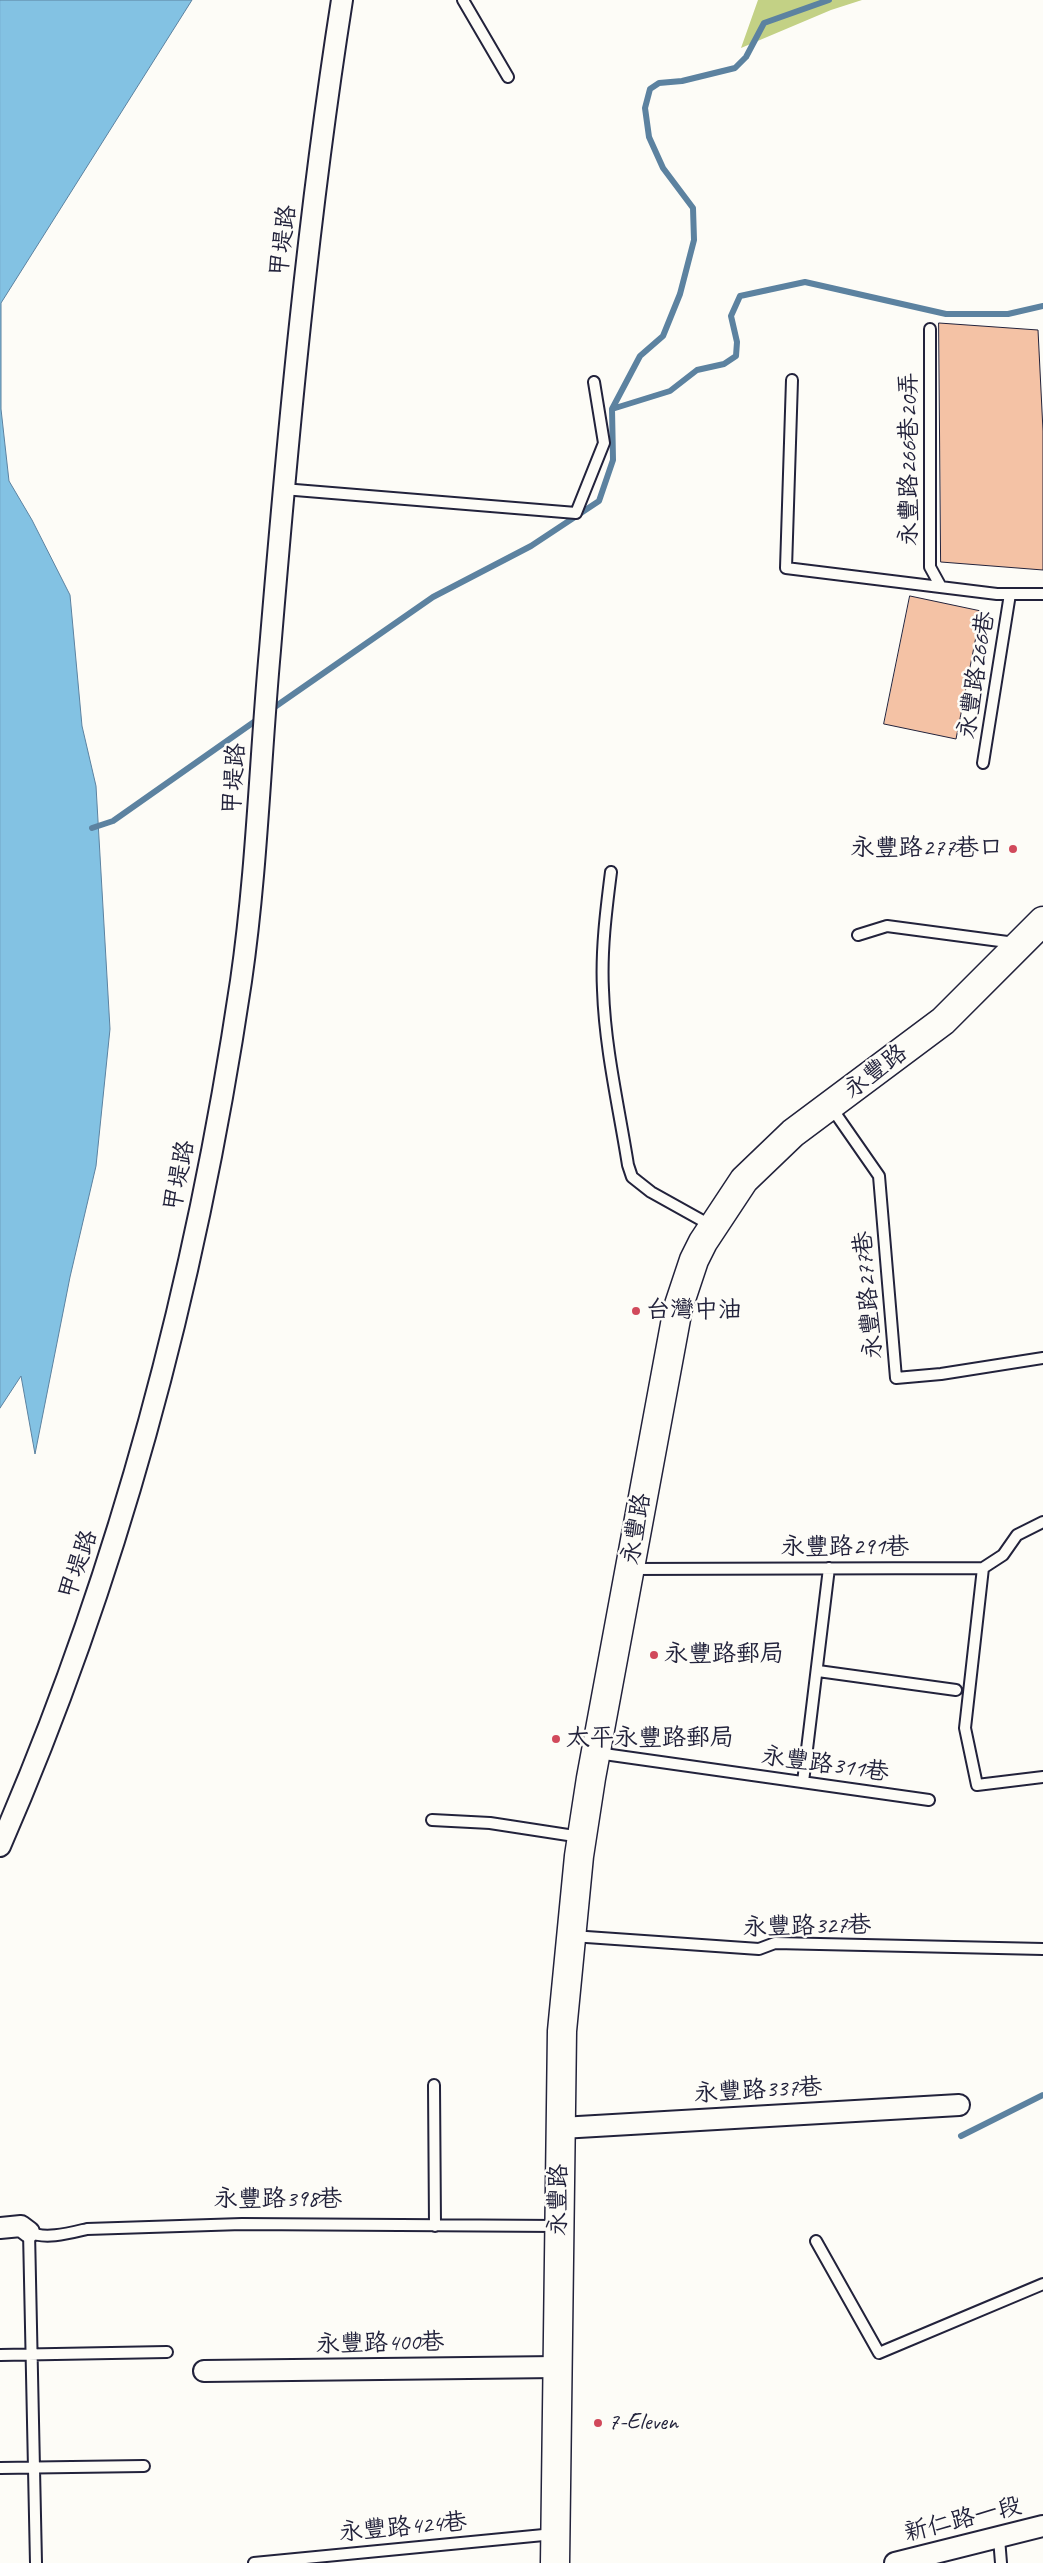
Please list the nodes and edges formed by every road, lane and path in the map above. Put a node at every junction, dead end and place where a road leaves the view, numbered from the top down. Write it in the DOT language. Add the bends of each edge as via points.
graph roads {
  1 [pos="342,0"];
  2 [pos="463,0"];
  3 [pos="508,77"];
  4 [pos="930,329"];
  5 [pos="792,380"];
  6 [pos="594,382"];
  7 [pos="284,489"];
  8 [pos="941,587"];
  9 [pos="1010,594"];
  10 [pos="1043,594"];
  11 [pos="983,763"];
  12 [pos="611,872"];
  13 [pos="1043,921"];
  14 [pos="858,934"];
  15 [pos="1021,944"];
  16 [pos="830,1106"];
  17 [pos="712,1226"];
  18 [pos="1043,1358"];
  19 [pos="1043,1522"];
  20 [pos="830,1568"];
  21 [pos="983,1568"];
  22 [pos="629,1569"];
  23 [pos="818,1672"];
  24 [pos="956,1690"];
  25 [pos="596,1753"];
  26 [pos="1043,1777"];
  27 [pos="803,1782"];
  28 [pos="929,1800"];
  29 [pos="432,1820"];
  30 [pos="582,1837"];
  31 [pos="0,1846"];
  32 [pos="571,1936"];
  33 [pos="1043,1949"];
  34 [pos="434,2086"];
  35 [pos="959,2105"];
  36 [pos="561,2128"];
  37 [pos="435,2226"];
  38 [pos="559,2226"];
  39 [pos="0,2228"];
  40 [pos="29,2232"];
  41 [pos="816,2241"];
  42 [pos="1043,2284"];
  43 [pos="167,2352"];
  44 [pos="0,2355"];
  45 [pos="32,2355"];
  46 [pos="557,2367"];
  47 [pos="204,2371"];
  48 [pos="144,2466"];
  49 [pos="34,2467"];
  50 [pos="0,2468"];
  51 [pos="1043,2526"];
  52 [pos="555,2534"];
  53 [pos="999,2538"];
  54 [pos="36,2563"];
  55 [pos="254,2563"];
  56 [pos="555,2563"];
  57 [pos="895,2563"];
  58 [pos="1001,2563"];
  1 -- 7 [label="street, 甲堤路" via="310,235"];
  2 -- 3 [label="lane"];
  4 -- 8 [label="lane, 永豐路266巷20弄" via="930,567"];
  5 -- 8 [label="lane, 永豐路266巷" via="786,568"];
  6 -- 7 [label="lane" via="604,443 576,512"];
  7 -- 31 [label="street, 甲堤路" via="250,910 241,981 197,1220 161,1378 126,1504 58,1703"];
  8 -- 9 [label="lane, 永豐路266巷"];
  9 -- 10 [label="lane, 永豐路266巷"];
  9 -- 11 [label="lane, 永豐路266巷"];
  12 -- 17 [label="lane" via="603,953 603,992 628,1165 632,1177 650,1192"];
  13 -- 15 [label="street, 永豐路"];
  14 -- 15 [label="lane" via="886,926"];
  15 -- 16 [label="street, 永豐路" via="943,1022"];
  16 -- 17 [label="street, 永豐路" via="793,1133 744,1180"];
  16 -- 18 [label="lane, 永豐路277巷" via="880,1176 896,1378"];
  17 -- 22 [label="street, 永豐路" via="694,1260 678,1308"];
  19 -- 21 [label="lane" via="1017,1535 1004,1556"];
  20 -- 21 [label="lane, 永豐路291巷"];
  20 -- 22 [label="lane, 永豐路291巷"];
  20 -- 23 [label="lane"];
  21 -- 26 [label="lane" via="965,1728 977,1784"];
  22 -- 25 [label="street, 永豐路"];
  23 -- 24 [label="lane"];
  23 -- 27 [label="lane"];
  25 -- 27 [label="lane, 永豐路311巷"];
  25 -- 30 [label="street, 永豐路"];
  27 -- 28 [label="lane, 永豐路311巷"];
  29 -- 30 [label="lane" via="490,1823"];
  30 -- 32 [label="street, 永豐路"];
  32 -- 33 [label="lane, 永豐路327巷" via="758,1949 775,1943"];
  32 -- 36 [label="street, 永豐路" via="562,2031"];
  34 -- 37 [label="lane"];
  35 -- 36 [label="street, 永豐路337巷"];
  36 -- 38 [label="street, 永豐路"];
  37 -- 38 [label="lane, 永豐路398巷"];
  37 -- 40 [label="lane, 永豐路398巷" via="242,2224 87,2229 43,2235"];
  38 -- 46 [label="street, 永豐路"];
  39 -- 40 [label="street, 永豐路398巷" via="21,2226"];
  40 -- 45 [label="lane"];
  41 -- 42 [label="lane" via="879,2353"];
  43 -- 45 [label="lane"];
  44 -- 45 [label="lane"];
  45 -- 49 [label="lane"];
  46 -- 47 [label="street, 永豐路400巷"];
  46 -- 52 [label="street, 永豐路"];
  48 -- 49 [label="lane"];
  49 -- 50 [label="lane"];
  49 -- 54 [label="lane"];
  51 -- 53 [label="street, 新仁路一段"];
  52 -- 55 [label="lane, 永豐路424巷"];
  52 -- 56 [label="street, 永豐路"];
  53 -- 57 [label="street, 新仁路一段"];
  53 -- 58 [label="lane"];
}
